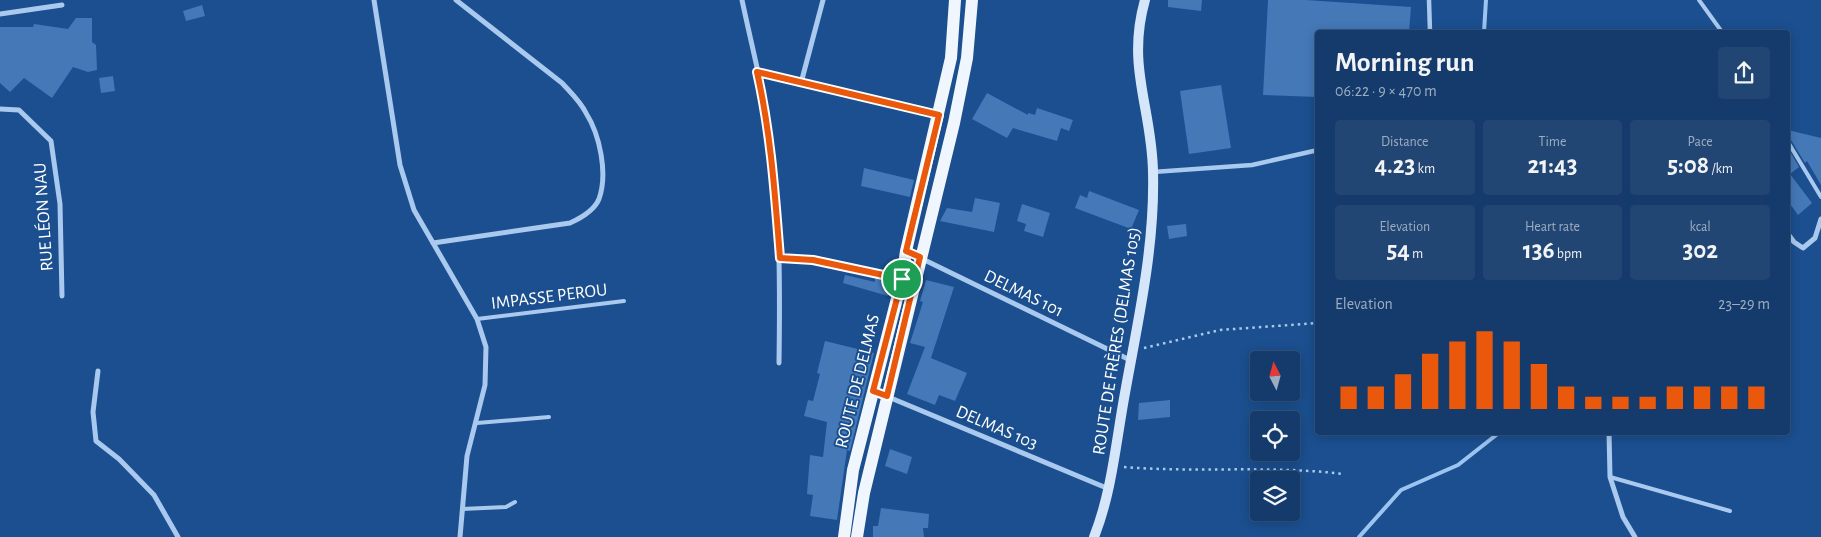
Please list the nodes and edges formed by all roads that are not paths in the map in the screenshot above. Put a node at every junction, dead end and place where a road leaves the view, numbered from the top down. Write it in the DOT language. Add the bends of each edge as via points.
graph roads {
  1 [pos="374,0"];
  2 [pos="456,0"];
  3 [pos="742,0"];
  4 [pos="823,0"];
  5 [pos="955,0"];
  6 [pos="972,0"];
  7 [pos="1145,0"];
  8 [pos="1429,0"];
  9 [pos="1699,0"];
  10 [pos="62,5"];
  11 [pos="0,14"];
  12 [pos="1430,30"];
  13 [pos="1721,30"];
  14 [pos="757,72"];
  15 [pos="801,83"];
  16 [pos="0,109"];
  17 [pos="939,115"];
  18 [pos="1790,145"];
  19 [pos="1315,151"];
  20 [pos="1153,172"];
  21 [pos="1821,197"];
  22 [pos="1821,219"];
  23 [pos="1790,237"];
  24 [pos="433,243"];
  25 [pos="906,251"];
  26 [pos="920,257"];
  27 [pos="62,296"];
  28 [pos="624,301"];
  29 [pos="477,319"];
  30 [pos="1132,355"];
  31 [pos="779,363"];
  32 [pos="98,371"];
  33 [pos="873,391"];
  34 [pos="887,396"];
  35 [pos="548,417"];
  36 [pos="478,423"];
  37 [pos="1609,435"];
  38 [pos="1610,477"];
  39 [pos="1109,489"];
  40 [pos="515,502"];
  41 [pos="462,509"];
  42 [pos="1730,511"];
  43 [pos="178,537"];
  44 [pos="460,537"];
  45 [pos="844,537"];
  46 [pos="857,537"];
  47 [pos="1094,537"];
  48 [pos="1635,537"];
  1 -- 24 [label="street" via="400,165 414,210"];
  2 -- 24 [label="street" via="576,98 587,114 599,149 601,184 599,200 582,218 570,223"];
  3 -- 14 [label="street"];
  4 -- 15 [label="street"];
  5 -- 17 [label="main road, ROUTE DE DELMAS" via="951,58"];
  6 -- 26 [label="main road, ROUTE DE DELMAS" via="965,67 954,123"];
  7 -- 20 [label="main road, ROUTE DE FRÈRES (DELMAS 105)" via="1139,21 1137,52"];
  8 -- 12 [label="street"];
  9 -- 13 [label="lane"];
  10 -- 11 [label="street"];
  14 -- 15 [label="street"];
  14 -- 31 [label="street" via="773,158 780,258"];
  15 -- 17 [label="street"];
  16 -- 27 [label="street, RUE LÉON NAU" via="19,110 51,141 60,204"];
  17 -- 25 [label="main road, ROUTE DE DELMAS"];
  18 -- 21 [label="lane"];
  19 -- 20 [label="street" via="1252,165"];
  20 -- 30 [label="main road, ROUTE DE FRÈRES (DELMAS 105)" via="1146,280"];
  22 -- 23 [label="street" via="1814,238 1803,248"];
  24 -- 29 [label="street"];
  25 -- 26 [label="street, DELMAS 101"];
  25 -- 33 [label="main road, ROUTE DE DELMAS" via="902,279"];
  26 -- 30 [label="street, DELMAS 101"];
  26 -- 34 [label="main road, ROUTE DE DELMAS"];
  28 -- 29 [label="lane, IMPASSE PEROU"];
  29 -- 36 [label="street" via="486,347 485,385"];
  30 -- 39 [label="main road, ROUTE DE FRÈRES (DELMAS 105)"];
  32 -- 43 [label="street" via="93,412 96,441 154,495"];
  33 -- 34 [label="street, DELMAS 103"];
  33 -- 45 [label="main road, ROUTE DE DELMAS" via="853,470"];
  34 -- 39 [label="street, DELMAS 103"];
  34 -- 46 [label="main road, ROUTE DE DELMAS"];
  35 -- 36 [label="lane"];
  36 -- 41 [label="street" via="467,456"];
  37 -- 38 [label="street"];
  38 -- 42 [label="lane"];
  38 -- 48 [label="street" via="1623,516"];
  39 -- 47 [label="main road, ROUTE DE FRÈRES (DELMAS 105)"];
  40 -- 41 [label="lane" via="506,507"];
  41 -- 44 [label="street"];
}
